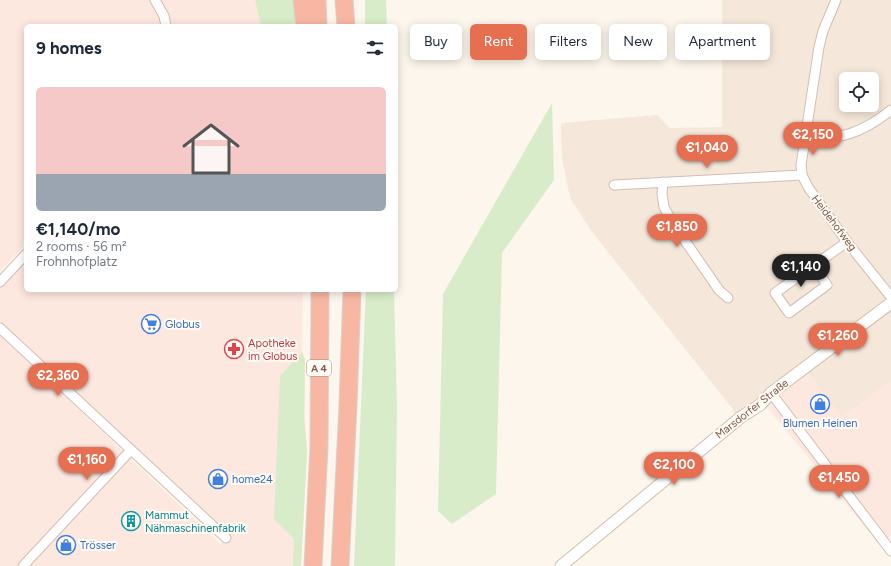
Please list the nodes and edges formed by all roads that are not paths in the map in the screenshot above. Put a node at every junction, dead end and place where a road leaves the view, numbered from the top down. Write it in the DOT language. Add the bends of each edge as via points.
graph roads {
  1 [pos="155,0"];
  2 [pos="302,0"];
  3 [pos="317,0"];
  4 [pos="344,0"];
  5 [pos="836,0"];
  6 [pos="166,24"];
  7 [pos="305,24"];
  8 [pos="318,24"];
  9 [pos="346,24"];
  10 [pos="891,110"];
  11 [pos="804,140"];
  12 [pos="802,175"];
  13 [pos="663,182"];
  14 [pos="614,184"];
  15 [pos="847,242"];
  16 [pos="24,256"];
  17 [pos="814,266"];
  18 [pos="0,282"];
  19 [pos="320,292"];
  20 [pos="352,292"];
  21 [pos="891,296"];
  22 [pos="728,298"];
  23 [pos="891,303"];
  24 [pos="0,328"];
  25 [pos="771,393"];
  26 [pos="131,450"];
  27 [pos="226,538"];
  28 [pos="891,551"];
  29 [pos="23,566"];
  30 [pos="313,566"];
  31 [pos="340,566"];
  32 [pos="561,566"];
  1 -- 6 [label="street"];
  2 -- 7 [label="highway"];
  3 -- 8 [label="highway"];
  4 -- 9 [label="highway"];
  5 -- 11 [label="street, Heidehofweg" via="819,47"];
  10 -- 11 [label="street" via="861,130 823,140"];
  11 -- 12 [label="street, Heidehofweg"];
  12 -- 13 [label="street"];
  12 -- 15 [label="street, Heidehofweg" via="808,188"];
  13 -- 14 [label="street"];
  13 -- 22 [label="street" via="664,207 672,222 719,290"];
  15 -- 17 [label="street"];
  15 -- 21 [label="street, Heidehofweg"];
  16 -- 18 [label="street"];
  17 -- 17 [label="street" via="827,285 790,313 775,293"];
  19 -- 30 [label="highway, A 4" via="319,447"];
  20 -- 31 [label="highway"];
  23 -- 25 [label="street, Marsdorfer Straße"];
  24 -- 26 [label="street"];
  25 -- 28 [label="street"];
  25 -- 32 [label="street, Marsdorfer Straße" via="760,405 741,417"];
  26 -- 27 [label="street"];
  26 -- 29 [label="street"];
}
